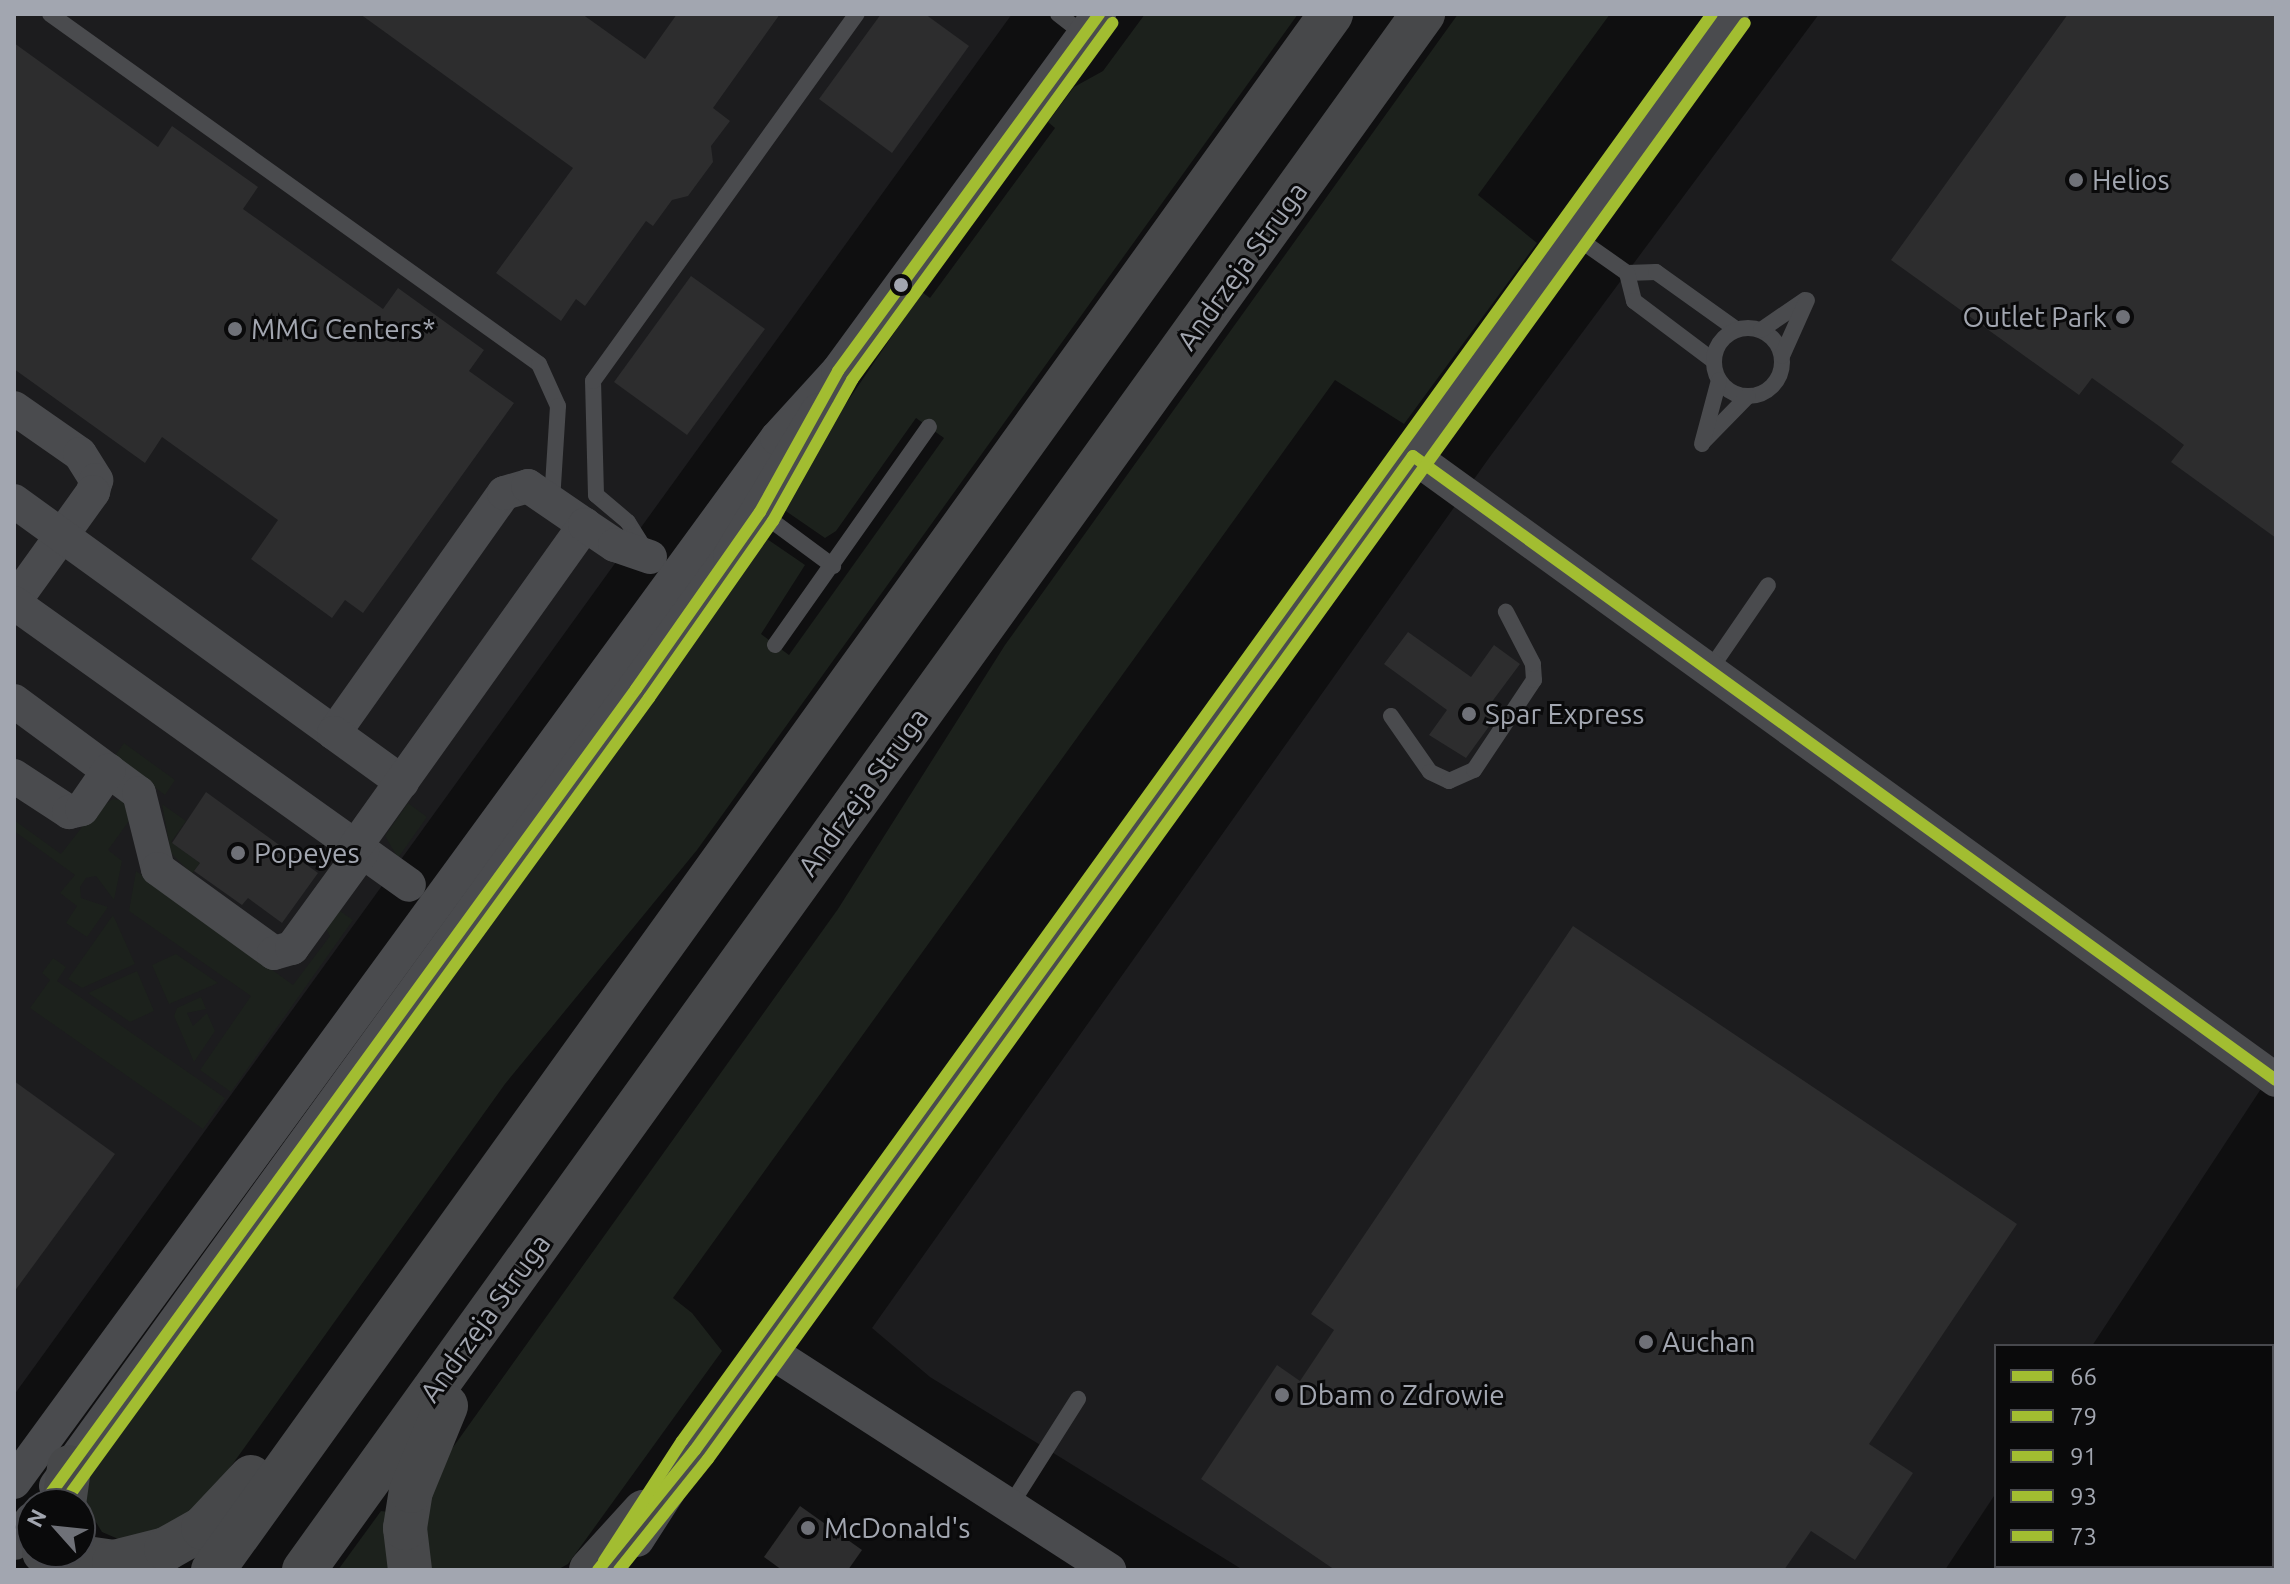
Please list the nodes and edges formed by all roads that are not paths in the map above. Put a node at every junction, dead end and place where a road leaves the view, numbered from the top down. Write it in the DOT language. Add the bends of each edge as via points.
graph roads {
  1 [pos="50,14"];
  2 [pos="857,14"];
  3 [pos="1331,14"];
  4 [pos="1423,14"];
  5 [pos="1732,14"];
  6 [pos="1080,21"];
  7 [pos="1573,235"];
  8 [pos="1627,273"];
  9 [pos="1736,329"];
  10 [pos="1761,330"];
  11 [pos="1782,356"];
  12 [pos="1714,361"];
  13 [pos="838,371"];
  14 [pos="1719,380"];
  15 [pos="1748,396"];
  16 [pos="14,408"];
  17 [pos="929,427"];
  18 [pos="1413,456"];
  19 [pos="14,501"];
  20 [pos="552,502"];
  21 [pos="760,512"];
  22 [pos="585,525"];
  23 [pos="62,535"];
  24 [pos="833,566"];
  25 [pos="676,576"];
  26 [pos="1768,585"];
  27 [pos="14,602"];
  28 [pos="1506,612"];
  29 [pos="775,645"];
  30 [pos="1709,671"];
  31 [pos="14,701"];
  32 [pos="1391,716"];
  33 [pos="334,733"];
  34 [pos="109,770"];
  35 [pos="14,776"];
  36 [pos="402,782"];
  37 [pos="358,850"];
  38 [pos="422,895"];
  39 [pos="463,925"];
  40 [pos="2276,1080"];
  41 [pos="590,1172"];
  42 [pos="491,1183"];
  43 [pos="768,1350"];
  44 [pos="1078,1399"];
  45 [pos="695,1450"];
  46 [pos="14,1482"];
  47 [pos="67,1486"];
  48 [pos="1010,1506"];
  49 [pos="644,1512"];
  50 [pos="97,1553"];
  51 [pos="213,1570"];
  52 [pos="304,1570"];
  53 [pos="410,1570"];
  54 [pos="591,1570"];
  55 [pos="598,1570"];
  56 [pos="617,1570"];
  57 [pos="1109,1570"];
  1 -- 20 [label="lane" via="539,364 558,406"];
  2 -- 25 [label="lane" via="593,381 596,495"];
  3 -- 42 [label="main road"];
  4 -- 41 [label="main road, Andrzeja Struga"];
  5 -- 7 [label="street"];
  6 -- 13 [label="street"];
  7 -- 8 [label="lane"];
  7 -- 18 [label="street"];
  8 -- 9 [label="lane" via="1656,272"];
  8 -- 12 [label="lane" via="1634,301"];
  9 -- 10 [label="lane"];
  9 -- 12 [label="lane" via="1722,339"];
  10 -- 11 [label="lane"];
  10 -- 11 [label="lane" via="1807,300"];
  11 -- 15 [label="lane" via="1771,387"];
  12 -- 14 [label="lane"];
  13 -- 21 [label="street"];
  13 -- 25 [label="street" via="777,438"];
  14 -- 15 [label="lane" via="1731,392"];
  14 -- 15 [label="lane" via="1702,444"];
  16 -- 23 [label="street" via="92,467 93,492"];
  17 -- 24 [label="lane"];
  18 -- 30 [label="street"];
  18 -- 43 [label="street"];
  19 -- 23 [label="street"];
  20 -- 22 [label="street"];
  20 -- 33 [label="street" via="528,486 504,493"];
  21 -- 24 [label="lane"];
  21 -- 25 [label="street"];
  22 -- 25 [label="street"];
  22 -- 36 [label="street"];
  23 -- 27 [label="street"];
  23 -- 33 [label="street"];
  24 -- 29 [label="lane"];
  25 -- 38 [label="street"];
  25 -- 39 [label="street"];
  26 -- 30 [label="lane"];
  27 -- 37 [label="street"];
  28 -- 32 [label="lane" via="1533,664 1534,680 1474,770 1449,781 1430,772"];
  30 -- 40 [label="street"];
  31 -- 34 [label="street"];
  33 -- 36 [label="street"];
  34 -- 35 [label="street" via="82,809 69,812"];
  34 -- 37 [label="street" via="139,793 158,869 274,953 292,948"];
  36 -- 37 [label="street"];
  37 -- 38 [label="street"];
  38 -- 39 [label="lane"];
  38 -- 46 [label="street"];
  39 -- 47 [label="street"];
  41 -- 52 [label="main road, Andrzeja Struga"];
  41 -- 53 [label="main road" via="456,1387 426,1447 408,1509"];
  42 -- 50 [label="main road" via="224,1509 166,1549"];
  42 -- 51 [label="main road"];
  43 -- 45 [label="street"];
  43 -- 48 [label="street"];
  44 -- 48 [label="lane"];
  45 -- 49 [label="street"];
  45 -- 56 [label="street"];
  48 -- 57 [label="street"];
  49 -- 54 [label="main road"];
  49 -- 55 [label="street"];
}
